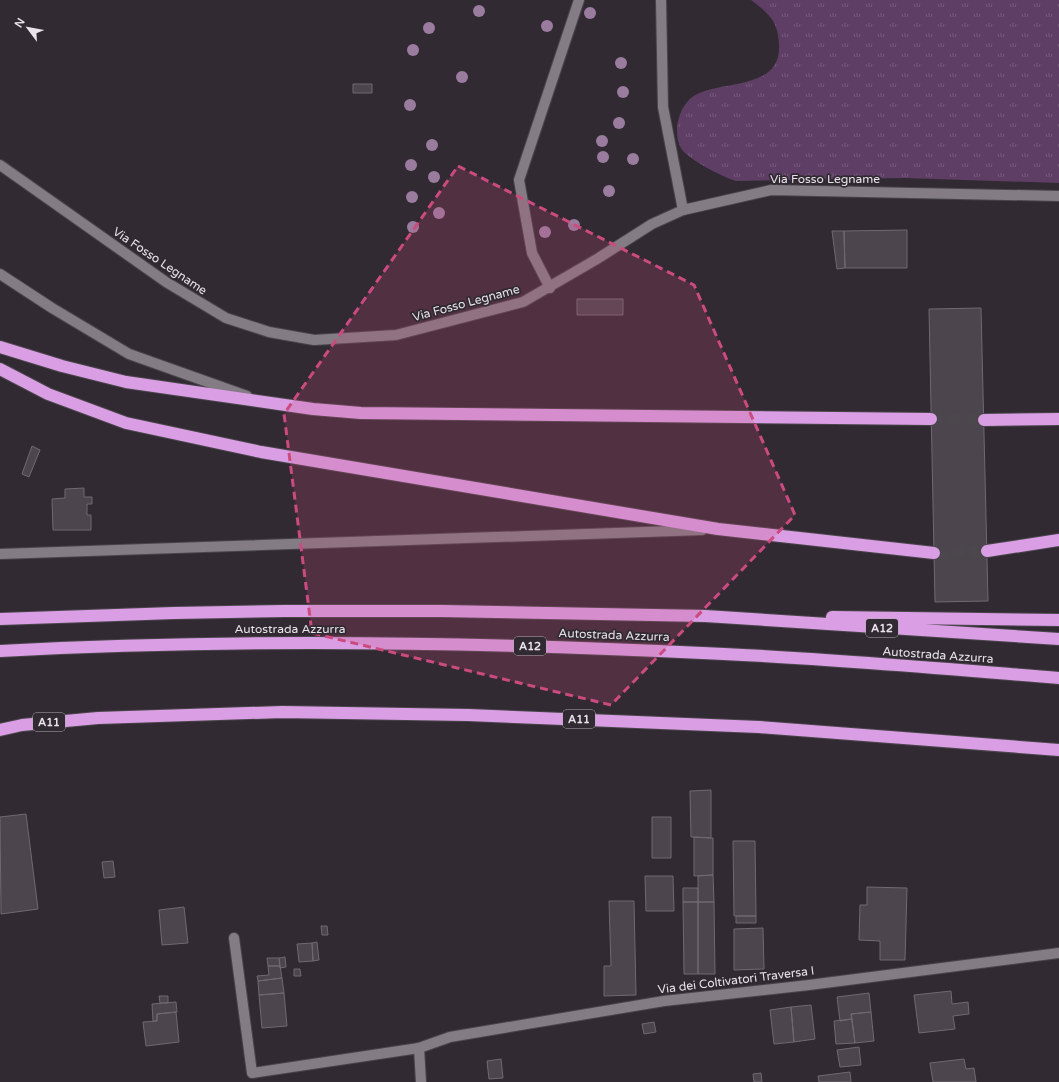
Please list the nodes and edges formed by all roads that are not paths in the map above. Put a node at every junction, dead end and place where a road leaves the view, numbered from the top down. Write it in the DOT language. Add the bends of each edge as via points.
graph roads {
  1 [pos="579,0"];
  2 [pos="661,0"];
  3 [pos="0,165"];
  4 [pos="1059,196"];
  5 [pos="683,210"];
  6 [pos="0,274"];
  7 [pos="550,288"];
  8 [pos="0,347"];
  9 [pos="0,369"];
  10 [pos="266,402"];
  11 [pos="931,419"];
  12 [pos="1059,419"];
  13 [pos="984,420"];
  14 [pos="718,529"];
  15 [pos="1059,540"];
  16 [pos="986,552"];
  17 [pos="934,553"];
  18 [pos="0,554"];
  19 [pos="705,616"];
  20 [pos="0,619"];
  21 [pos="1059,620"];
  22 [pos="1059,639"];
  23 [pos="0,651"];
  24 [pos="1059,678"];
  25 [pos="0,730"];
  26 [pos="1059,750"];
  27 [pos="234,938"];
  28 [pos="1059,953"];
  29 [pos="419,1048"];
  30 [pos="421,1082"];
  1 -- 7 [label="street" via="519,180 532,252"];
  2 -- 5 [label="street" via="663,107"];
  3 -- 7 [label="street, Via Fosso Legname" via="195,301 226,318 269,332 314,340 396,335 523,302"];
  4 -- 5 [label="street, Via Fosso Legname" via="771,190"];
  5 -- 7 [label="street, Via Fosso Legname" via="652,224"];
  6 -- 10 [label="street" via="129,354"];
  8 -- 10 [label="highway" via="126,382"];
  9 -- 14 [label="highway" via="55,397 126,423 261,452"];
  10 -- 11 [label="highway" via="361,413"];
  12 -- 13 [label="highway"];
  14 -- 17 [label="highway"];
  14 -- 18 [label="street"];
  15 -- 16 [label="highway"];
  19 -- 20 [label="highway, Autostrada Azzurra / A12" via="285,611"];
  19 -- 21 [label="highway"];
  19 -- 22 [label="highway, Autostrada Azzurra / A12"];
  23 -- 24 [label="highway, Autostrada Azzurra / A12" via="288,642 523,646 725,654"];
  25 -- 26 [label="highway, A11" via="22,725 106,718 282,712 460,715 758,727"];
  27 -- 29 [label="street, Via dei Coltivatori Traversa I" via="252,1073"];
  28 -- 29 [label="street, Via dei Coltivatori Traversa I" via="664,1001 450,1037"];
  29 -- 30 [label="street"];
}
